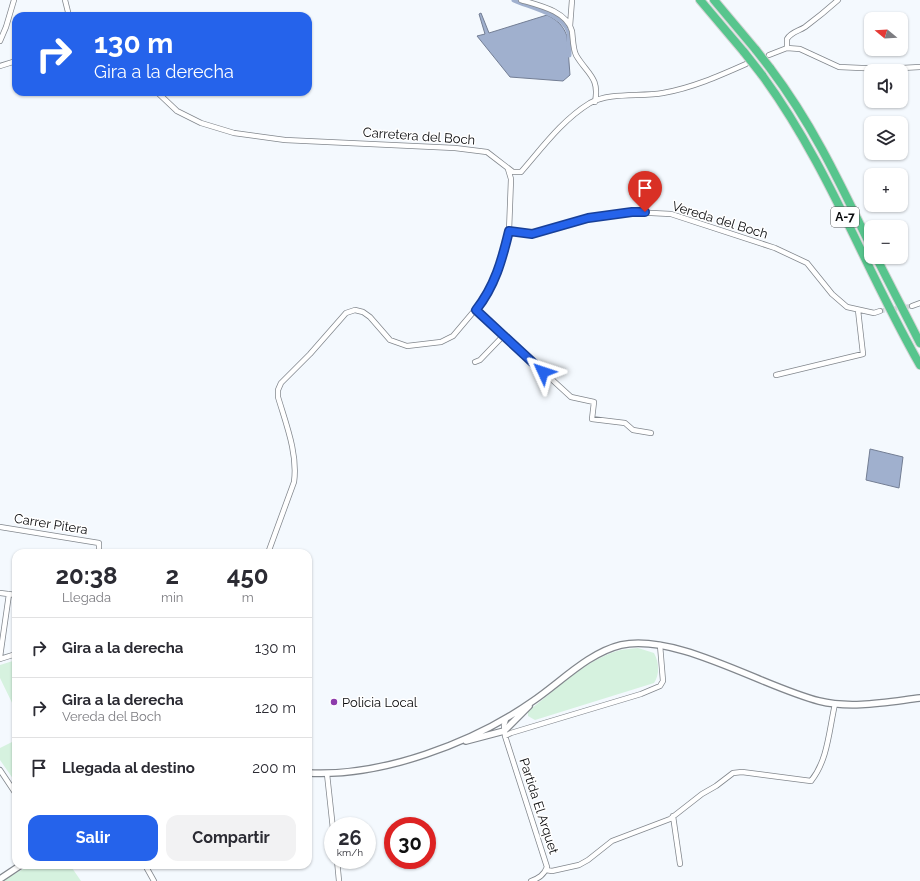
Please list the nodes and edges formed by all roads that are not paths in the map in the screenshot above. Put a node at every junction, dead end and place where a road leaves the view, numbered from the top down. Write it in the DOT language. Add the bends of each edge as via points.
graph roads {
  1 [pos="14,0"];
  2 [pos="65,0"];
  3 [pos="521,0"];
  4 [pos="572,0"];
  5 [pos="700,0"];
  6 [pos="714,0"];
  7 [pos="838,0"];
  8 [pos="68,12"];
  9 [pos="570,26"];
  10 [pos="0,41"];
  11 [pos="787,48"];
  12 [pos="769,55"];
  13 [pos="12,62"];
  14 [pos="746,64"];
  15 [pos="0,66"];
  16 [pos="920,67"];
  17 [pos="161,96"];
  18 [pos="595,102"];
  19 [pos="508,168"];
  20 [pos="509,231"];
  21 [pos="864,233"];
  22 [pos="880,264"];
  23 [pos="920,303"];
  24 [pos="912,306"];
  25 [pos="476,310"];
  26 [pos="858,310"];
  27 [pos="880,311"];
  28 [pos="504,335"];
  29 [pos="920,343"];
  30 [pos="475,362"];
  31 [pos="920,365"];
  32 [pos="776,375"];
  33 [pos="651,433"];
  34 [pos="0,527"];
  35 [pos="98,549"];
  36 [pos="269,549"];
  37 [pos="0,593"];
  38 [pos="9,594"];
  39 [pos="12,594"];
  40 [pos="660,645"];
  41 [pos="12,655"];
  42 [pos="0,658"];
  43 [pos="920,698"];
  44 [pos="535,700"];
  45 [pos="835,704"];
  46 [pos="506,719"];
  47 [pos="505,734"];
  48 [pos="458,743"];
  49 [pos="0,770"];
  50 [pos="312,773"];
  51 [pos="327,774"];
  52 [pos="12,788"];
  53 [pos="673,816"];
  54 [pos="332,817"];
  55 [pos="680,864"];
  56 [pos="16,869"];
  57 [pos="147,869"];
  58 [pos="338,869"];
  59 [pos="546,870"];
  60 [pos="0,879"];
  61 [pos="154,881"];
  62 [pos="339,881"];
  63 [pos="531,881"];
  1 -- 10 [label="street"];
  2 -- 8 [label="street"];
  3 -- 9 [label="street" via="555,12"];
  4 -- 9 [label="street"];
  5 -- 31 [label="highway, A-7, bridge" via="762,75 814,155"];
  6 -- 21 [label="highway, A-7, bridge" via="756,50 796,105 825,152"];
  7 -- 11 [label="street" via="814,21 790,34 786,39"];
  9 -- 18 [label="street" via="575,54 595,80"];
  11 -- 12 [label="street"];
  11 -- 16 [label="street" via="800,49 840,67"];
  13 -- 15 [label="street"];
  14 -- 18 [label="street" via="688,88 617,96"];
  17 -- 19 [label="street, Carretera del Boch" via="177,111 201,123 234,132 286,140 487,152"];
  18 -- 19 [label="street" via="563,123 521,172 514,172"];
  19 -- 20 [label="street" via="511,179"];
  20 -- 25 [label="street" via="492,287"];
  20 -- 26 [label="street, Vereda del Boch" via="532,234 588,218 632,212 671,214 775,248 807,263 832,294 847,307"];
  22 -- 29 [label="highway"];
  23 -- 24 [label="street"];
  25 -- 28 [label="street"];
  25 -- 36 [label="street" via="453,336 441,342 414,346 398,344 384,334 370,317 355,310 336,322 310,354 280,383 278,397 296,470"];
  26 -- 27 [label="street, Vereda del Boch" via="874,313"];
  26 -- 32 [label="street" via="863,354"];
  28 -- 30 [label="street"];
  28 -- 33 [label="street" via="571,397 594,402 592,419 625,422 633,430"];
  34 -- 35 [label="street, Carrer Pitera" via="99,543"];
  37 -- 38 [label="street"];
  38 -- 39 [label="street"];
  38 -- 42 [label="street"];
  40 -- 44 [label="street" via="636,643 605,650"];
  40 -- 45 [label="street" via="699,656 800,695"];
  40 -- 47 [label="street" via="663,681 660,686 641,694"];
  41 -- 42 [label="street"];
  43 -- 45 [label="street" via="864,704"];
  44 -- 46 [label="street"];
  44 -- 47 [label="street"];
  45 -- 53 [label="street" via="823,760 811,781 733,773"];
  46 -- 47 [label="street"];
  46 -- 48 [label="street"];
  47 -- 48 [label="street"];
  47 -- 59 [label="street, Partida El Arquet" via="547,866"];
  48 -- 51 [label="street" via="392,763"];
  49 -- 52 [label="street"];
  50 -- 51 [label="street"];
  51 -- 54 [label="street"];
  53 -- 55 [label="street"];
  53 -- 59 [label="street" via="612,841 579,865"];
  56 -- 60 [label="street"];
  57 -- 61 [label="street"];
  58 -- 62 [label="street"];
  59 -- 63 [label="street, Partida El Arquet" via="539,878"];
}
